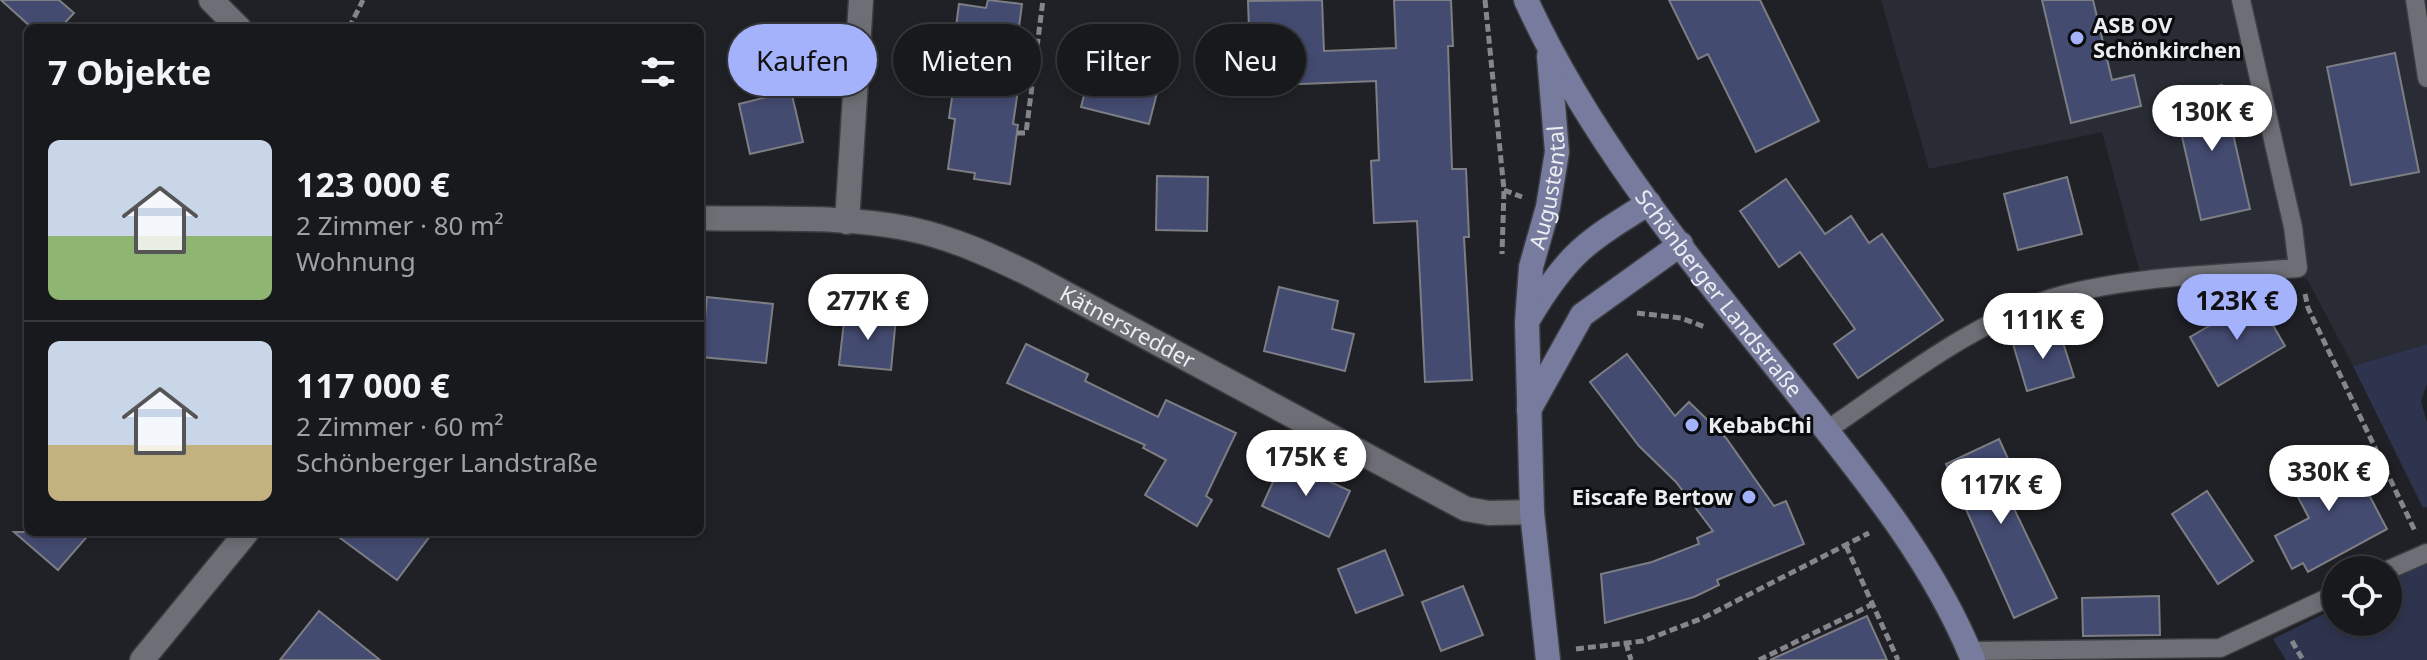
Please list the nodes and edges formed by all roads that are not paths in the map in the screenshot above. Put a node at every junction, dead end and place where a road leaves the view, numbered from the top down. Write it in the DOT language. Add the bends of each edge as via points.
graph roads {
  1 [pos="211,0"];
  2 [pos="861,0"];
  3 [pos="1526,0"];
  4 [pos="2241,0"];
  5 [pos="2415,0"];
  6 [pos="235,24"];
  7 [pos="1549,49"];
  8 [pos="2427,78"];
  9 [pos="1649,203"];
  10 [pos="704,218"];
  11 [pos="847,222"];
  12 [pos="1681,244"];
  13 [pos="1527,322"];
  14 [pos="1528,412"];
  15 [pos="1827,430"];
  16 [pos="1532,512"];
  17 [pos="244,536"];
  18 [pos="2426,553"];
  19 [pos="2402,564"];
  20 [pos="2322,601"];
  21 [pos="1548,656"];
  22 [pos="1972,656"];
  23 [pos="142,660"];
  1 -- 6 [label="street"];
  2 -- 11 [label="street"];
  3 -- 7 [label="street, Schönberger Landstraße"];
  4 -- 15 [label="lane" via="2298,268 2117,285 2062,296 1970,333"];
  5 -- 8 [label="lane"];
  7 -- 9 [label="street, Schönberger Landstraße" via="1595,129"];
  7 -- 13 [label="street, Augustental" via="1557,152 1531,267"];
  9 -- 12 [label="street, Schönberger Landstraße"];
  9 -- 13 [label="street, Augustental" via="1586,242 1558,271"];
  10 -- 11 [label="street, Kätnersredder"];
  11 -- 16 [label="street, Kätnersredder" via="909,229 971,247 1466,509"];
  12 -- 14 [label="street" via="1582,315"];
  12 -- 15 [label="street, Schönberger Landstraße"];
  13 -- 14 [label="street, Augustental"];
  14 -- 16 [label="street, Augustental"];
  15 -- 22 [label="street, Schönberger Landstraße" via="1894,518 1944,597"];
  16 -- 21 [label="street, Augustental"];
  17 -- 23 [label="street"];
  18 -- 19 [label="lane"];
  20 -- 22 [label="lane" via="2220,648"];
}
